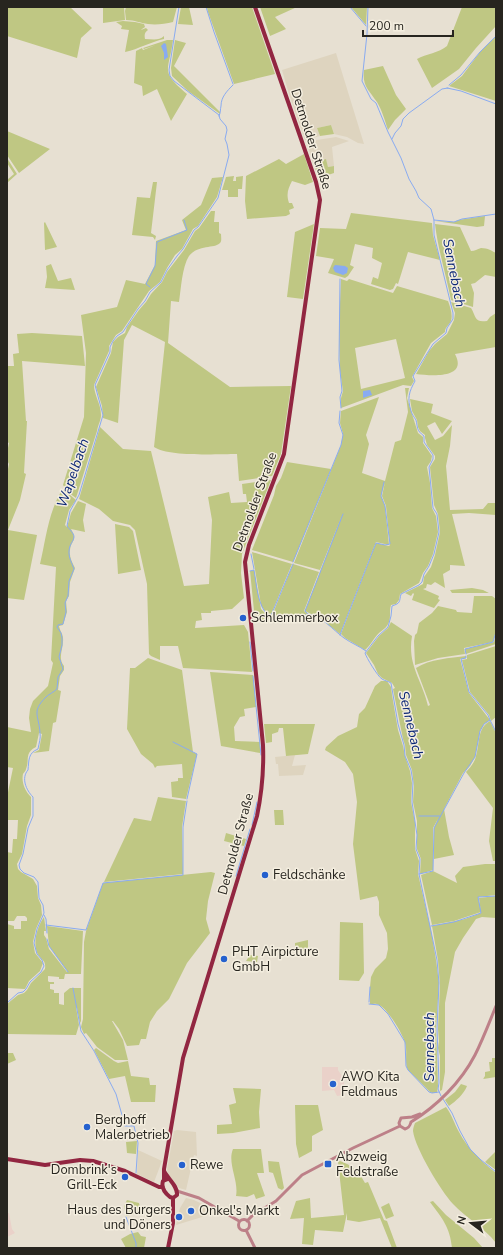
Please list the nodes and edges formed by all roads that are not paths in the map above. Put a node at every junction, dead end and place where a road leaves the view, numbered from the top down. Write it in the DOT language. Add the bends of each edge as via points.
graph roads {
  1 [pos="255,7"];
  2 [pos="496,1006"];
  3 [pos="427,1110"];
  4 [pos="409,1118"];
  5 [pos="411,1122"];
  6 [pos="400,1126"];
  7 [pos="7,1159"];
  8 [pos="164,1182"];
  9 [pos="174,1195"];
  10 [pos="239,1221"];
  11 [pos="247,1221"];
  12 [pos="246,1230"];
  13 [pos="168,1248"];
  14 [pos="255,1248"];
  1 -- 8 [label="main road, Detmolder Straße" via="316,181 320,200 284,454 249,545 245,562 263,745 264,766 260,800 183,1058"];
  2 -- 3 [label="street" via="473,1060 458,1081"];
  3 -- 4 [label="street"];
  3 -- 5 [label="street"];
  4 -- 5 [label="street"];
  4 -- 6 [label="street" via="401,1118"];
  5 -- 6 [label="street" via="408,1128"];
  6 -- 11 [label="street" via="302,1176 276,1201"];
  7 -- 8 [label="main road" via="46,1166 80,1160 93,1161 125,1171 154,1185"];
  8 -- 9 [label="main road"];
  8 -- 9 [label="main road" via="172,1182"];
  9 -- 10 [label="street" via="185,1194 199,1198"];
  9 -- 13 [label="main road" via="173,1223"];
  10 -- 11 [label="street"];
  10 -- 12 [label="street" via="240,1228"];
  11 -- 12 [label="street" via="249,1226"];
  12 -- 14 [label="street"];
}
